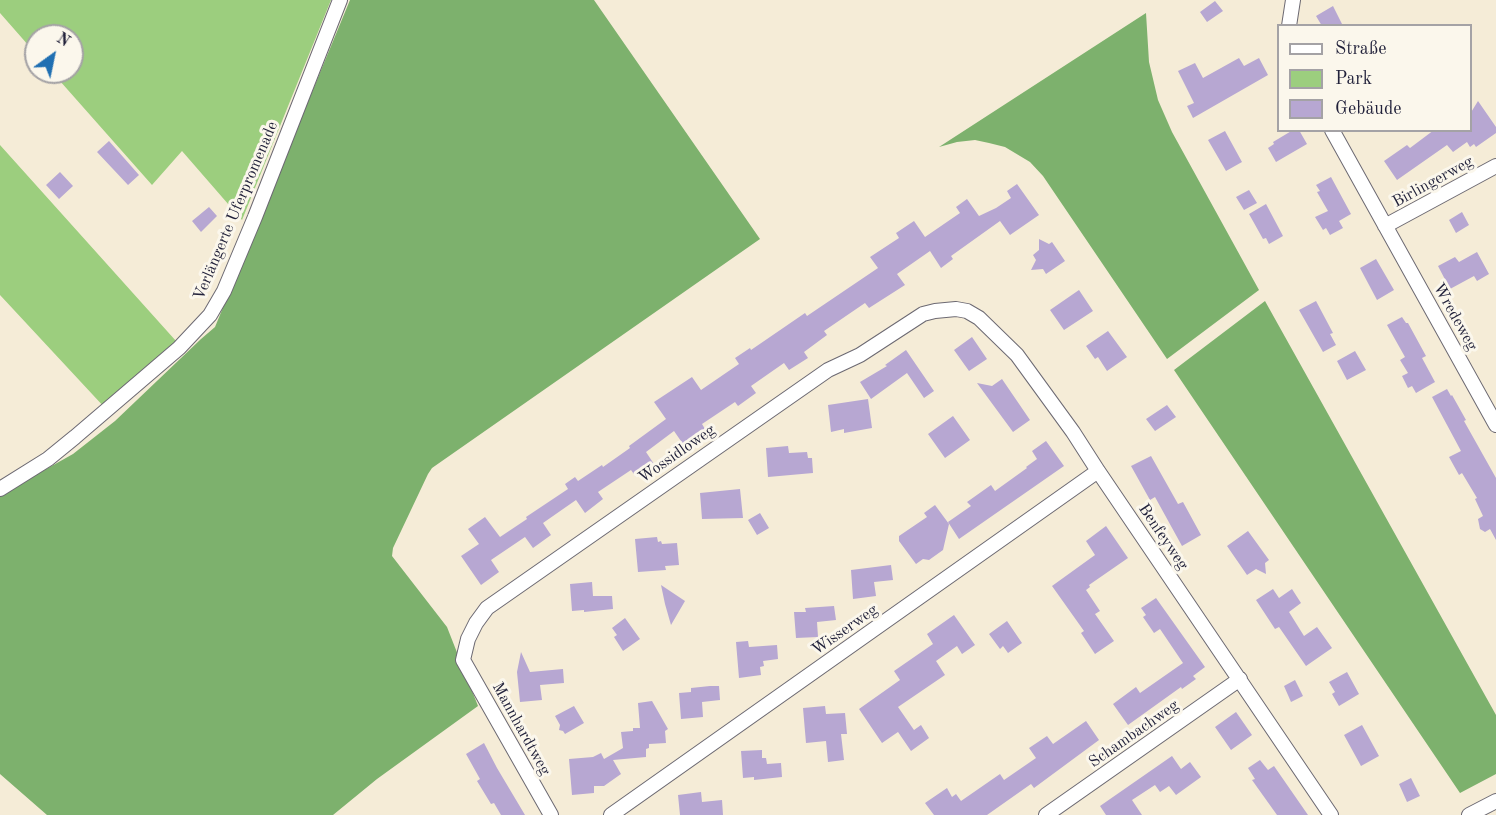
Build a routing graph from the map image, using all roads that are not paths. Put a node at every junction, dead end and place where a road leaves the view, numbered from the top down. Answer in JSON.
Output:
{"nodes":[{"id":1,"x":340,"y":0,"type":"edge"},
{"id":2,"x":1293,"y":0,"type":"edge"},
{"id":3,"x":1289,"y":24,"type":"edge"},
{"id":4,"x":1333,"y":132,"type":"edge"},
{"id":5,"x":1496,"y":166,"type":"edge"},
{"id":6,"x":1385,"y":226,"type":"junction"},
{"id":7,"x":942,"y":310,"type":"joint"},
{"id":8,"x":1496,"y":425,"type":"edge"},
{"id":9,"x":1098,"y":471,"type":"junction"},
{"id":10,"x":0,"y":489,"type":"edge"},
{"id":11,"x":463,"y":660,"type":"joint"},
{"id":12,"x":1240,"y":679,"type":"junction"},
{"id":13,"x":1496,"y":801,"type":"edge"},
{"id":14,"x":551,"y":815,"type":"edge"},
{"id":15,"x":611,"y":815,"type":"edge"},
{"id":16,"x":1046,"y":815,"type":"edge"},
{"id":17,"x":1331,"y":815,"type":"edge"},
{"id":18,"x":1469,"y":815,"type":"edge"}],
"edges":[{"from":1,"to":10,"type":"street","name":"Verlängerte Uferpromenade"},
{"from":2,"to":3,"type":"street"},
{"from":4,"to":6,"type":"street","name":"Wredeweg"},
{"from":5,"to":6,"type":"street","name":"Birlingerweg"},
{"from":6,"to":8,"type":"street","name":"Wredeweg"},
{"from":7,"to":9,"type":"street","name":"Benfeyweg"},
{"from":7,"to":11,"type":"street","name":"Wossidloweg"},
{"from":9,"to":12,"type":"street","name":"Benfeyweg"},
{"from":9,"to":15,"type":"street","name":"Wisserweg"},
{"from":11,"to":14,"type":"street","name":"Mannhardtweg"},
{"from":12,"to":16,"type":"street","name":"Schambachweg"},
{"from":12,"to":17,"type":"street","name":"Benfeyweg"},
{"from":13,"to":18,"type":"street"}]}
